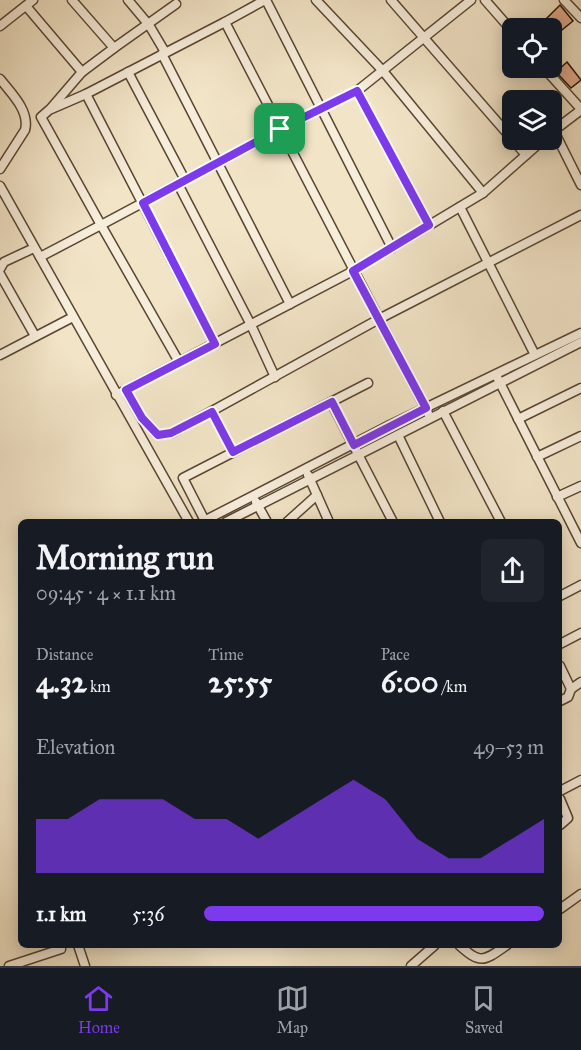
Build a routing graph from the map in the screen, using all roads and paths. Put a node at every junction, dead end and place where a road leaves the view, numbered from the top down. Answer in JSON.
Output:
{"nodes":[{"id":1,"x":72,"y":0,"type":"edge"},
{"id":2,"x":128,"y":0,"type":"edge"},
{"id":3,"x":266,"y":0,"type":"edge"},
{"id":4,"x":316,"y":0,"type":"edge"},
{"id":5,"x":391,"y":0,"type":"edge"},
{"id":6,"x":471,"y":0,"type":"edge"},
{"id":7,"x":485,"y":0,"type":"edge"},
{"id":8,"x":564,"y":0,"type":"edge"},
{"id":9,"x":30,"y":3,"type":"edge"},
{"id":10,"x":176,"y":4,"type":"dead end"},
{"id":11,"x":581,"y":18,"type":"edge"},
{"id":12,"x":502,"y":19,"type":"edge"},
{"id":13,"x":225,"y":22,"type":"junction"},
{"id":14,"x":149,"y":25,"type":"junction"},
{"id":15,"x":0,"y":26,"type":"edge"},
{"id":16,"x":424,"y":39,"type":"junction"},
{"id":17,"x":114,"y":48,"type":"junction"},
{"id":18,"x":164,"y":53,"type":"junction"},
{"id":19,"x":382,"y":71,"type":"junction"},
{"id":20,"x":82,"y":72,"type":"junction"},
{"id":21,"x":128,"y":72,"type":"junction"},
{"id":22,"x":553,"y":78,"type":"edge"},
{"id":23,"x":0,"y":79,"type":"edge"},
{"id":24,"x":357,"y":91,"type":"junction"},
{"id":25,"x":86,"y":94,"type":"junction"},
{"id":26,"x":321,"y":109,"type":"junction"},
{"id":27,"x":49,"y":110,"type":"junction"},
{"id":28,"x":581,"y":110,"type":"edge"},
{"id":29,"x":562,"y":124,"type":"edge"},
{"id":30,"x":280,"y":129,"type":"junction"},
{"id":31,"x":562,"y":148,"type":"edge"},
{"id":32,"x":532,"y":150,"type":"edge"},
{"id":33,"x":526,"y":155,"type":"junction"},
{"id":34,"x":218,"y":163,"type":"junction"},
{"id":35,"x":0,"y":169,"type":"edge"},
{"id":36,"x":182,"y":182,"type":"junction"},
{"id":37,"x":581,"y":185,"type":"edge"},
{"id":38,"x":0,"y":186,"type":"edge"},
{"id":39,"x":483,"y":193,"type":"junction"},
{"id":40,"x":143,"y":203,"type":"junction"},
{"id":41,"x":460,"y":207,"type":"junction"},
{"id":42,"x":581,"y":215,"type":"edge"},
{"id":43,"x":101,"y":225,"type":"junction"},
{"id":44,"x":429,"y":225,"type":"junction"},
{"id":45,"x":34,"y":248,"type":"junction"},
{"id":46,"x":392,"y":248,"type":"junction"},
{"id":47,"x":40,"y":257,"type":"junction"},
{"id":48,"x":488,"y":263,"type":"junction"},
{"id":49,"x":0,"y":269,"type":"edge"},
{"id":50,"x":353,"y":271,"type":"junction"},
{"id":51,"x":0,"y":274,"type":"edge"},
{"id":52,"x":290,"y":304,"type":"junction"},
{"id":53,"x":73,"y":317,"type":"junction"},
{"id":54,"x":379,"y":319,"type":"junction"},
{"id":55,"x":252,"y":325,"type":"junction"},
{"id":56,"x":581,"y":333,"type":"edge"},
{"id":57,"x":35,"y":336,"type":"junction"},
{"id":58,"x":581,"y":342,"type":"edge"},
{"id":59,"x":215,"y":344,"type":"junction"},
{"id":60,"x":0,"y":355,"type":"edge"},
{"id":61,"x":535,"y":356,"type":"junction"},
{"id":62,"x":179,"y":362,"type":"junction"},
{"id":63,"x":275,"y":377,"type":"junction"},
{"id":64,"x":498,"y":378,"type":"junction"},
{"id":65,"x":368,"y":384,"type":"dead end"},
{"id":66,"x":581,"y":388,"type":"edge"},
{"id":67,"x":126,"y":390,"type":"junction"},
{"id":68,"x":117,"y":394,"type":"junction"},
{"id":69,"x":332,"y":402,"type":"junction"},
{"id":70,"x":426,"y":408,"type":"junction"},
{"id":71,"x":443,"y":411,"type":"junction"},
{"id":72,"x":212,"y":412,"type":"junction"},
{"id":73,"x":430,"y":417,"type":"junction"},
{"id":74,"x":518,"y":419,"type":"junction"},
{"id":75,"x":398,"y":435,"type":"junction"},
{"id":76,"x":581,"y":436,"type":"edge"},
{"id":77,"x":354,"y":445,"type":"junction"},
{"id":78,"x":233,"y":452,"type":"junction"},
{"id":79,"x":359,"y":455,"type":"junction"},
{"id":80,"x":537,"y":457,"type":"junction"},
{"id":81,"x":305,"y":469,"type":"junction"},
{"id":82,"x":309,"y":480,"type":"junction"},
{"id":83,"x":581,"y":486,"type":"edge"},
{"id":84,"x":317,"y":495,"type":"junction"},
{"id":85,"x":253,"y":496,"type":"junction"},
{"id":86,"x":558,"y":497,"type":"junction"},
{"id":87,"x":259,"y":505,"type":"junction"},
{"id":88,"x":187,"y":519,"type":"edge"},
{"id":89,"x":202,"y":519,"type":"edge"},
{"id":90,"x":207,"y":519,"type":"edge"},
{"id":91,"x":232,"y":519,"type":"edge"},
{"id":92,"x":266,"y":519,"type":"edge"},
{"id":93,"x":290,"y":519,"type":"edge"},
{"id":94,"x":328,"y":519,"type":"edge"},
{"id":95,"x":391,"y":519,"type":"edge"},
{"id":96,"x":439,"y":519,"type":"edge"},
{"id":97,"x":499,"y":519,"type":"edge"},
{"id":98,"x":578,"y":531,"type":"edge"},
{"id":99,"x":581,"y":543,"type":"edge"},
{"id":100,"x":581,"y":585,"type":"edge"},
{"id":101,"x":562,"y":595,"type":"edge"},
{"id":102,"x":581,"y":633,"type":"edge"},
{"id":103,"x":562,"y":643,"type":"edge"},
{"id":104,"x":562,"y":670,"type":"edge"},
{"id":105,"x":581,"y":682,"type":"edge"},
{"id":106,"x":571,"y":689,"type":"junction"},
{"id":107,"x":562,"y":700,"type":"edge"},
{"id":108,"x":581,"y":780,"type":"edge"},
{"id":109,"x":562,"y":790,"type":"edge"},
{"id":110,"x":562,"y":804,"type":"edge"},
{"id":111,"x":562,"y":823,"type":"edge"},
{"id":112,"x":581,"y":894,"type":"edge"},
{"id":113,"x":562,"y":908,"type":"edge"},
{"id":114,"x":79,"y":948,"type":"edge"},
{"id":115,"x":432,"y":948,"type":"edge"},
{"id":116,"x":462,"y":948,"type":"edge"},
{"id":117,"x":503,"y":948,"type":"edge"},
{"id":118,"x":61,"y":950,"type":"dead end"},
{"id":119,"x":9,"y":966,"type":"edge"},
{"id":120,"x":85,"y":966,"type":"edge"},
{"id":121,"x":411,"y":966,"type":"edge"}],
"edges":[{"from":1,"to":17,"type":"street"},
{"from":2,"to":14,"type":"street"},
{"from":3,"to":13,"type":"street"},
{"from":3,"to":26,"type":"street"},
{"from":4,"to":19,"type":"street"},
{"from":5,"to":16,"type":"street"},
{"from":6,"to":16,"type":"street"},
{"from":7,"to":12,"type":"street"},
{"from":8,"to":11,"type":"street"},
{"from":9,"to":15,"type":"street"},
{"from":9,"to":20,"type":"street"},
{"from":10,"to":14,"type":"street"},
{"from":13,"to":18,"type":"street"},
{"from":13,"to":30,"type":"street"},
{"from":14,"to":17,"type":"street"},
{"from":14,"to":18,"type":"street"},
{"from":16,"to":19,"type":"street"},
{"from":16,"to":33,"type":"street"},
{"from":17,"to":20,"type":"street"},
{"from":18,"to":21,"type":"street"},
{"from":18,"to":34,"type":"street"},
{"from":19,"to":24,"type":"street"},
{"from":19,"to":39,"type":"street"},
{"from":20,"to":27,"type":"street"},
{"from":21,"to":25,"type":"street"},
{"from":21,"to":36,"type":"street"},
{"from":22,"to":28,"type":"street"},
{"from":23,"to":35,"type":"street"},
{"from":24,"to":26,"type":"street"},
{"from":24,"to":44,"type":"street"},
{"from":25,"to":27,"type":"street"},
{"from":25,"to":40,"type":"street"},
{"from":26,"to":30,"type":"street"},
{"from":26,"to":46,"type":"street"},
{"from":27,"to":43,"type":"street"},
{"from":28,"to":29,"type":"street"},
{"from":30,"to":34,"type":"street"},
{"from":30,"to":50,"type":"street"},
{"from":31,"to":37,"type":"street"},
{"from":32,"to":33,"type":"street"},
{"from":33,"to":39,"type":"street"},
{"from":34,"to":36,"type":"street"},
{"from":34,"to":52,"type":"street"},
{"from":36,"to":40,"type":"street"},
{"from":36,"to":55,"type":"street"},
{"from":38,"to":45,"type":"street"},
{"from":39,"to":41,"type":"street"},
{"from":40,"to":43,"type":"street"},
{"from":40,"to":59,"type":"street"},
{"from":41,"to":44,"type":"street"},
{"from":41,"to":48,"type":"street"},
{"from":42,"to":48,"type":"street"},
{"from":43,"to":47,"type":"street"},
{"from":43,"to":62,"type":"street"},
{"from":44,"to":46,"type":"street"},
{"from":45,"to":47,"type":"street"},
{"from":45,"to":49,"type":"street"},
{"from":46,"to":50,"type":"street"},
{"from":47,"to":53,"type":"street"},
{"from":48,"to":54,"type":"street"},
{"from":48,"to":61,"type":"street"},
{"from":50,"to":52,"type":"street"},
{"from":50,"to":54,"type":"street"},
{"from":51,"to":57,"type":"street"},
{"from":52,"to":55,"type":"street"},
{"from":53,"to":57,"type":"street"},
{"from":53,"to":68,"type":"street"},
{"from":54,"to":63,"type":"street"},
{"from":54,"to":70,"type":"street"},
{"from":55,"to":59,"type":"street"},
{"from":55,"to":63,"type":"street"},
{"from":56,"to":61,"type":"street"},
{"from":57,"to":60,"type":"street"},
{"from":58,"to":64,"type":"street"},
{"from":59,"to":62,"type":"street"},
{"from":61,"to":64,"type":"street"},
{"from":62,"to":67,"type":"street"},
{"from":63,"to":72,"type":"street"},
{"from":64,"to":70,"type":"street"},
{"from":64,"to":71,"type":"street"},
{"from":64,"to":74,"type":"street"},
{"from":65,"to":69,"type":"street"},
{"from":66,"to":74,"type":"street"},
{"from":67,"to":68,"type":"street"},
{"from":67,"to":72,"type":"street"},
{"from":68,"to":88,"type":"street"},
{"from":69,"to":77,"type":"street"},
{"from":69,"to":78,"type":"street"},
{"from":70,"to":73,"type":"street"},
{"from":70,"to":77,"type":"street"},
{"from":71,"to":73,"type":"street"},
{"from":71,"to":97,"type":"street"},
{"from":72,"to":78,"type":"street"},
{"from":73,"to":75,"type":"street"},
{"from":74,"to":80,"type":"street"},
{"from":75,"to":79,"type":"street"},
{"from":75,"to":96,"type":"street"},
{"from":76,"to":80,"type":"street"},
{"from":77,"to":79,"type":"street"},
{"from":77,"to":81,"type":"street"},
{"from":78,"to":89,"type":"street"},
{"from":79,"to":82,"type":"street"},
{"from":79,"to":95,"type":"street"},
{"from":80,"to":86,"type":"street"},
{"from":81,"to":82,"type":"street"},
{"from":81,"to":85,"type":"street"},
{"from":82,"to":84,"type":"street"},
{"from":82,"to":87,"type":"street"},
{"from":83,"to":86,"type":"street"},
{"from":84,"to":93,"type":"street"},
{"from":84,"to":94,"type":"street"},
{"from":85,"to":87,"type":"street"},
{"from":85,"to":90,"type":"street"},
{"from":86,"to":98,"type":"street"},
{"from":87,"to":91,"type":"street"},
{"from":87,"to":92,"type":"street"},
{"from":98,"to":99,"type":"street"},
{"from":100,"to":101,"type":"street"},
{"from":102,"to":103,"type":"street"},
{"from":104,"to":106,"type":"street"},
{"from":105,"to":106,"type":"street"},
{"from":106,"to":107,"type":"street"},
{"from":108,"to":109,"type":"street"},
{"from":110,"to":111,"type":"street"},
{"from":112,"to":113,"type":"street"},
{"from":114,"to":120,"type":"street"},
{"from":115,"to":121,"type":"street"},
{"from":116,"to":117,"type":"street"},
{"from":118,"to":119,"type":"street"}]}
